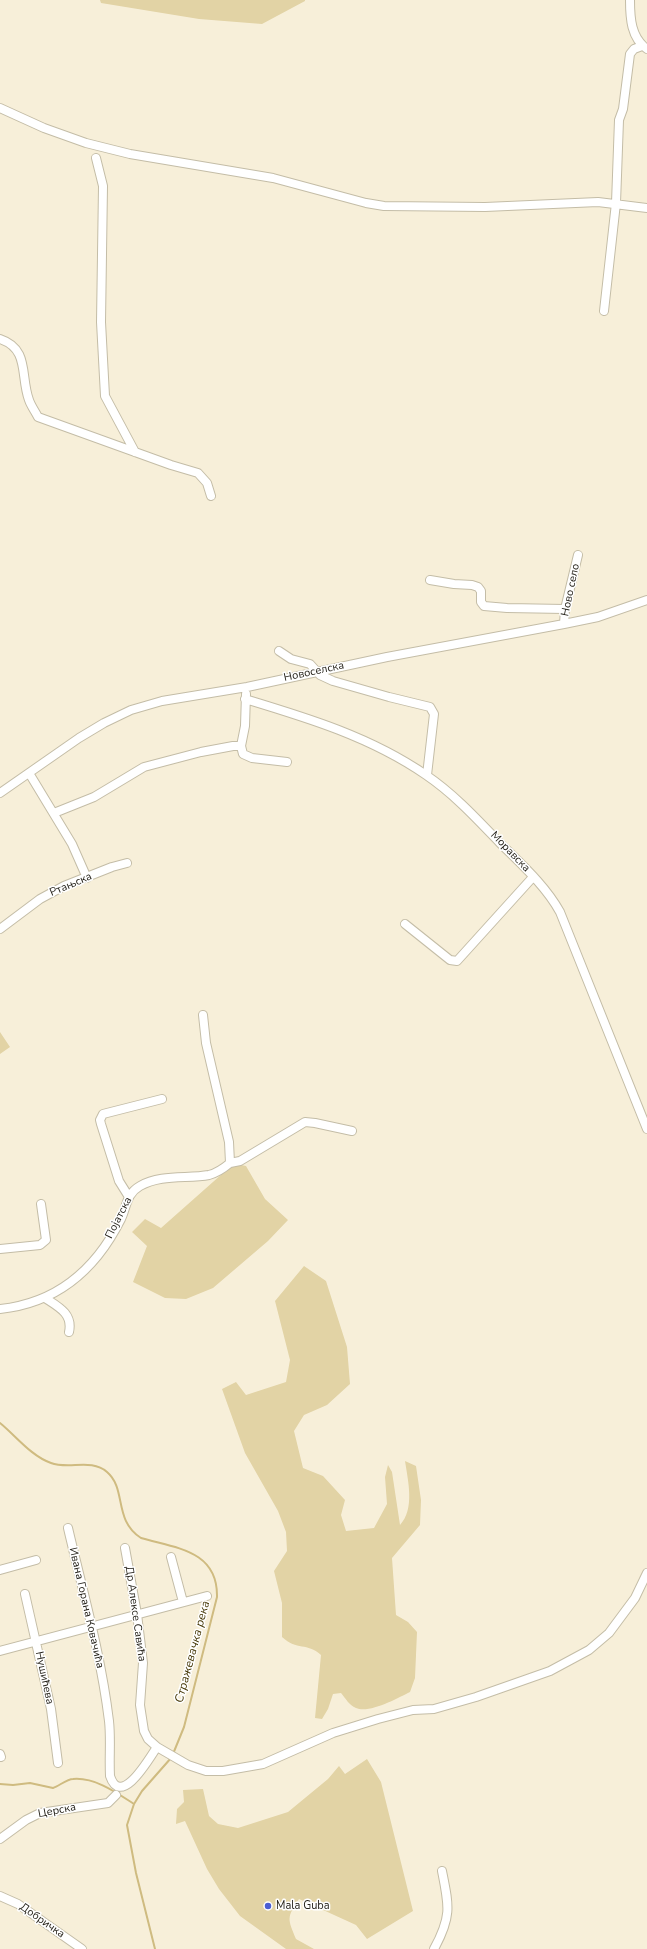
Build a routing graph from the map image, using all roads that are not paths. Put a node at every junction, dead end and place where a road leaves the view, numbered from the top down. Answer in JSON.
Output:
{"nodes":[{"id":1,"x":630,"y":0,"type":"edge"},
{"id":2,"x":644,"y":47,"type":"edge"},
{"id":3,"x":0,"y":108,"type":"edge"},
{"id":4,"x":96,"y":158,"type":"dead end"},
{"id":5,"x":616,"y":203,"type":"junction"},
{"id":6,"x":647,"y":208,"type":"edge"},
{"id":7,"x":604,"y":311,"type":"dead end"},
{"id":8,"x":0,"y":339,"type":"edge"},
{"id":9,"x":135,"y":452,"type":"junction"},
{"id":10,"x":211,"y":496,"type":"dead end"},
{"id":11,"x":578,"y":555,"type":"dead end"},
{"id":12,"x":430,"y":580,"type":"dead end"},
{"id":13,"x":647,"y":600,"type":"edge"},
{"id":14,"x":565,"y":609,"type":"junction"},
{"id":15,"x":564,"y":624,"type":"junction"},
{"id":16,"x":279,"y":651,"type":"dead end"},
{"id":17,"x":316,"y":672,"type":"junction"},
{"id":18,"x":246,"y":687,"type":"junction"},
{"id":19,"x":245,"y":698,"type":"junction"},
{"id":20,"x":241,"y":746,"type":"junction"},
{"id":21,"x":287,"y":762,"type":"dead end"},
{"id":22,"x":29,"y":773,"type":"junction"},
{"id":23,"x":427,"y":775,"type":"junction"},
{"id":24,"x":0,"y":793,"type":"edge"},
{"id":25,"x":54,"y":813,"type":"junction"},
{"id":26,"x":128,"y":863,"type":"dead end"},
{"id":27,"x":533,"y":877,"type":"junction"},
{"id":28,"x":87,"y":878,"type":"junction"},
{"id":29,"x":405,"y":924,"type":"dead end"},
{"id":30,"x":0,"y":929,"type":"edge"},
{"id":31,"x":203,"y":1015,"type":"dead end"},
{"id":32,"x":162,"y":1100,"type":"dead end"},
{"id":33,"x":647,"y":1129,"type":"edge"},
{"id":34,"x":352,"y":1131,"type":"dead end"},
{"id":35,"x":230,"y":1163,"type":"junction"},
{"id":36,"x":129,"y":1197,"type":"junction"},
{"id":37,"x":41,"y":1204,"type":"dead end"},
{"id":38,"x":0,"y":1249,"type":"edge"},
{"id":39,"x":45,"y":1298,"type":"junction"},
{"id":40,"x":0,"y":1309,"type":"edge"},
{"id":41,"x":70,"y":1332,"type":"dead end"},
{"id":42,"x":68,"y":1528,"type":"dead end"},
{"id":43,"x":125,"y":1548,"type":"dead end"},
{"id":44,"x":171,"y":1557,"type":"dead end"},
{"id":45,"x":36,"y":1560,"type":"dead end"},
{"id":46,"x":0,"y":1570,"type":"edge"},
{"id":47,"x":647,"y":1573,"type":"edge"},
{"id":48,"x":25,"y":1594,"type":"dead end"},
{"id":49,"x":207,"y":1596,"type":"dead end"},
{"id":50,"x":183,"y":1602,"type":"junction"},
{"id":51,"x":137,"y":1614,"type":"junction"},
{"id":52,"x":93,"y":1625,"type":"junction"},
{"id":53,"x":37,"y":1640,"type":"junction"},
{"id":54,"x":0,"y":1650,"type":"edge"},
{"id":55,"x":156,"y":1747,"type":"junction"},
{"id":56,"x":58,"y":1763,"type":"dead end"},
{"id":57,"x":117,"y":1788,"type":"junction"},
{"id":58,"x":0,"y":1839,"type":"edge"},
{"id":59,"x":442,"y":1871,"type":"dead end"},
{"id":60,"x":0,"y":1896,"type":"edge"},
{"id":61,"x":82,"y":1949,"type":"edge"},
{"id":62,"x":434,"y":1949,"type":"edge"}],
"edges":[{"from":1,"to":2,"type":"street"},
{"from":2,"to":5,"type":"street"},
{"from":3,"to":5,"type":"street"},
{"from":4,"to":9,"type":"street"},
{"from":5,"to":6,"type":"street"},
{"from":5,"to":7,"type":"street"},
{"from":8,"to":9,"type":"street"},
{"from":9,"to":10,"type":"street"},
{"from":11,"to":14,"type":"street","name":"Ново село"},
{"from":12,"to":14,"type":"street"},
{"from":13,"to":15,"type":"street","name":"Новоселска"},
{"from":14,"to":15,"type":"street","name":"Ново село"},
{"from":15,"to":17,"type":"street","name":"Новоселска"},
{"from":16,"to":17,"type":"street"},
{"from":17,"to":18,"type":"street","name":"Новоселска"},
{"from":17,"to":23,"type":"street"},
{"from":18,"to":19,"type":"street"},
{"from":18,"to":22,"type":"street","name":"Новоселска"},
{"from":19,"to":20,"type":"street"},
{"from":19,"to":23,"type":"street","name":"Моравска"},
{"from":20,"to":21,"type":"street"},
{"from":20,"to":25,"type":"street"},
{"from":22,"to":24,"type":"street","name":"Новоселска"},
{"from":22,"to":25,"type":"street"},
{"from":23,"to":27,"type":"street","name":"Моравска"},
{"from":25,"to":28,"type":"street"},
{"from":26,"to":28,"type":"street","name":"Ртањска"},
{"from":27,"to":29,"type":"street"},
{"from":27,"to":33,"type":"street","name":"Моравска"},
{"from":28,"to":30,"type":"street","name":"Ртањска"},
{"from":31,"to":35,"type":"street"},
{"from":32,"to":36,"type":"street"},
{"from":34,"to":35,"type":"street","name":"Појатска"},
{"from":35,"to":36,"type":"street","name":"Појатска"},
{"from":36,"to":39,"type":"street","name":"Појатска"},
{"from":37,"to":38,"type":"street"},
{"from":39,"to":40,"type":"street","name":"Појатска"},
{"from":39,"to":41,"type":"street"},
{"from":42,"to":52,"type":"street","name":"Ивана Горана Ковачића"},
{"from":43,"to":51,"type":"street","name":"Др Алексе Савића"},
{"from":44,"to":50,"type":"street"},
{"from":45,"to":46,"type":"street"},
{"from":47,"to":55,"type":"street"},
{"from":48,"to":53,"type":"street","name":"Нушићева"},
{"from":49,"to":50,"type":"street"},
{"from":50,"to":51,"type":"street"},
{"from":51,"to":52,"type":"street"},
{"from":51,"to":55,"type":"street","name":"Др Алексе Савића"},
{"from":52,"to":53,"type":"street"},
{"from":52,"to":57,"type":"street","name":"Ивана Горана Ковачића"},
{"from":53,"to":54,"type":"street"},
{"from":53,"to":56,"type":"street","name":"Нушићева"},
{"from":55,"to":57,"type":"street","name":"Церска"},
{"from":57,"to":58,"type":"street","name":"Церска"},
{"from":59,"to":62,"type":"street"},
{"from":60,"to":61,"type":"street","name":"Добричка"}]}
